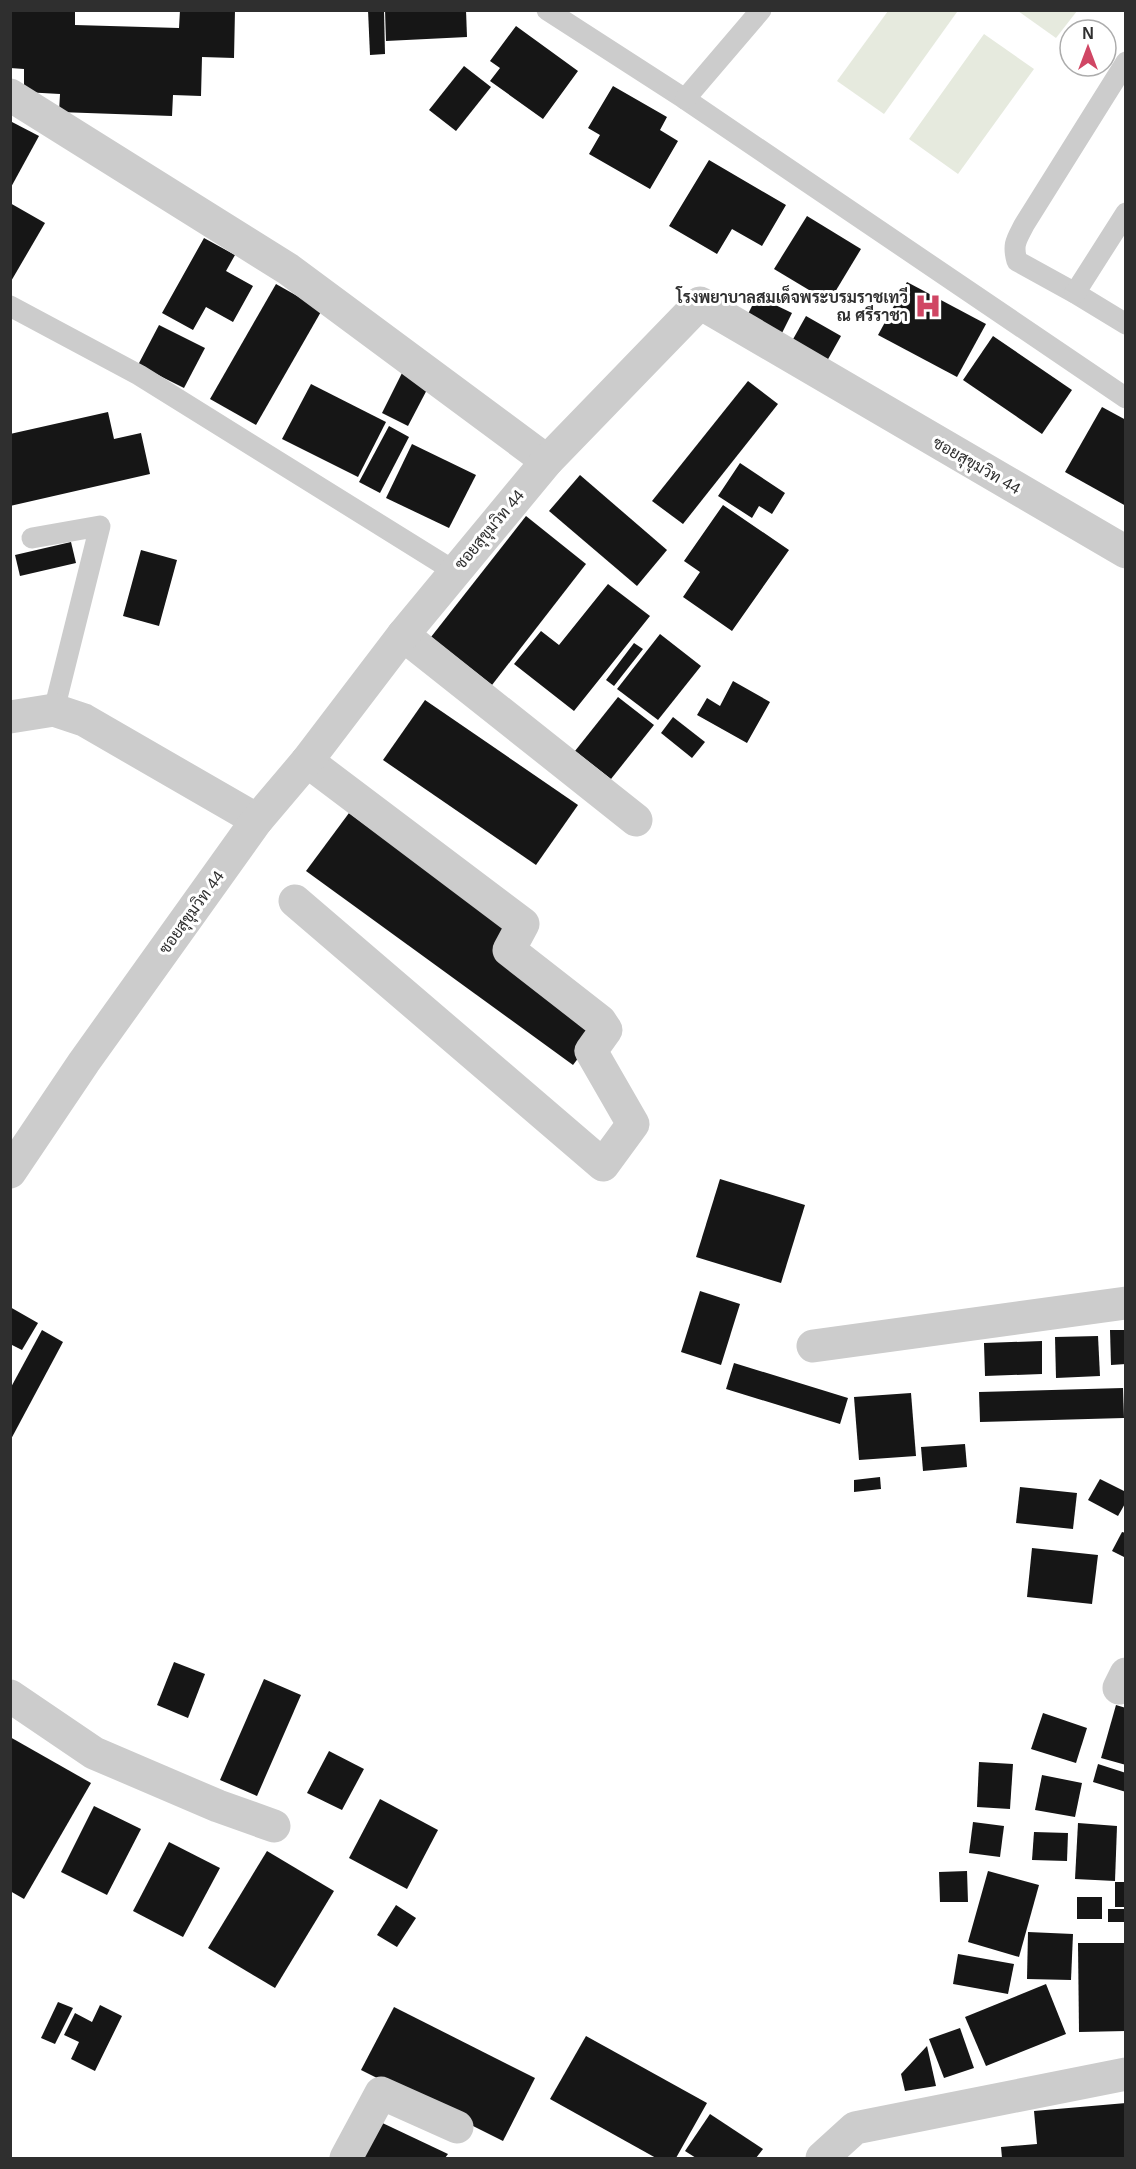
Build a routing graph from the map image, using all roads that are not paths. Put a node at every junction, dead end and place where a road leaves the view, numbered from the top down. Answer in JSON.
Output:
{"nodes":[{"id":1,"x":547,"y":10,"type":"edge"},
{"id":2,"x":761,"y":10,"type":"edge"},
{"id":3,"x":1125,"y":62,"type":"edge"},
{"id":4,"x":10,"y":95,"type":"edge"},
{"id":5,"x":685,"y":99,"type":"junction"},
{"id":6,"x":1125,"y":213,"type":"edge"},
{"id":7,"x":1075,"y":293,"type":"junction"},
{"id":8,"x":10,"y":306,"type":"edge"},
{"id":9,"x":1125,"y":324,"type":"edge"},
{"id":10,"x":1125,"y":398,"type":"edge"},
{"id":11,"x":547,"y":461,"type":"junction"},
{"id":12,"x":32,"y":538,"type":"dead end"},
{"id":13,"x":1125,"y":552,"type":"edge"},
{"id":14,"x":454,"y":571,"type":"junction"},
{"id":15,"x":403,"y":635,"type":"junction"},
{"id":16,"x":54,"y":710,"type":"junction"},
{"id":17,"x":10,"y":717,"type":"edge"},
{"id":18,"x":306,"y":761,"type":"junction"},
{"id":19,"x":257,"y":820,"type":"junction"},
{"id":20,"x":636,"y":820,"type":"dead end"},
{"id":21,"x":295,"y":901,"type":"dead end"},
{"id":22,"x":10,"y":1172,"type":"edge"},
{"id":23,"x":1125,"y":1303,"type":"edge"},
{"id":24,"x":813,"y":1346,"type":"dead end"},
{"id":25,"x":10,"y":1696,"type":"edge"},
{"id":26,"x":274,"y":1826,"type":"dead end"},
{"id":27,"x":1125,"y":2074,"type":"edge"},
{"id":28,"x":458,"y":2127,"type":"dead end"},
{"id":29,"x":346,"y":2158,"type":"edge"},
{"id":30,"x":822,"y":2158,"type":"edge"}],
"edges":[{"from":1,"to":5,"type":"lane"},
{"from":2,"to":5,"type":"lane"},
{"from":3,"to":7,"type":"lane"},
{"from":4,"to":11,"type":"street"},
{"from":5,"to":10,"type":"lane"},
{"from":6,"to":7,"type":"lane"},
{"from":7,"to":9,"type":"lane"},
{"from":8,"to":14,"type":"lane"},
{"from":11,"to":13,"type":"street","name":"ซอยสุขุมวิท 44"},
{"from":11,"to":14,"type":"street","name":"ซอยสุขุมวิท 44"},
{"from":12,"to":16,"type":"lane"},
{"from":14,"to":15,"type":"street","name":"ซอยสุขุมวิท 44"},
{"from":15,"to":18,"type":"street","name":"ซอยสุขุมวิท 44"},
{"from":15,"to":20,"type":"street"},
{"from":16,"to":17,"type":"street"},
{"from":16,"to":19,"type":"street"},
{"from":18,"to":19,"type":"street","name":"ซอยสุขุมวิท 44"},
{"from":18,"to":21,"type":"street"},
{"from":19,"to":22,"type":"street","name":"ซอยสุขุมวิท 44"},
{"from":23,"to":24,"type":"street"},
{"from":25,"to":26,"type":"street"},
{"from":27,"to":30,"type":"street"},
{"from":28,"to":29,"type":"street"}]}
